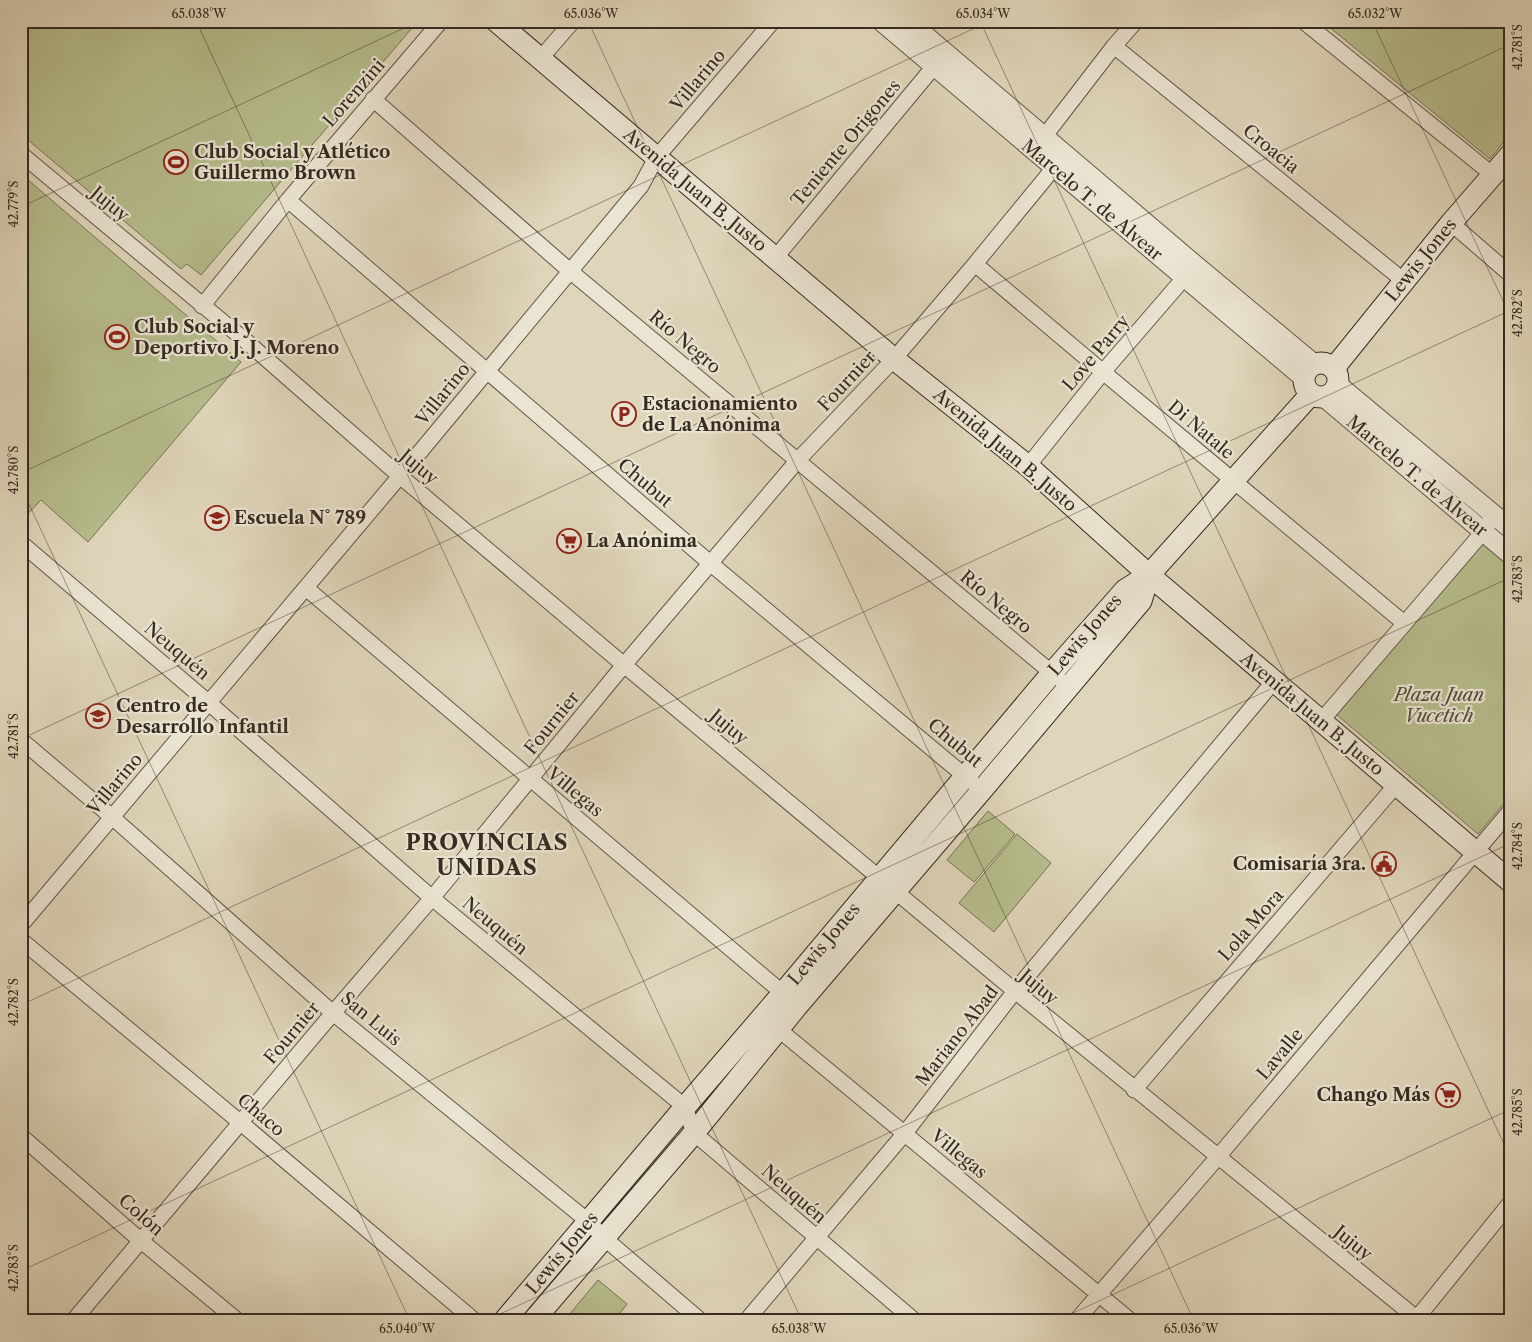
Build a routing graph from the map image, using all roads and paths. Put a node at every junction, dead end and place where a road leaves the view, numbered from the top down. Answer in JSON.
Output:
{"nodes":[{"id":1,"x":441,"y":21,"type":"edge"},
{"id":2,"x":496,"y":21,"type":"edge"},
{"id":3,"x":572,"y":21,"type":"edge"},
{"id":4,"x":773,"y":21,"type":"edge"},
{"id":5,"x":881,"y":21,"type":"edge"},
{"id":6,"x":908,"y":21,"type":"edge"},
{"id":7,"x":1136,"y":21,"type":"edge"},
{"id":8,"x":1303,"y":21,"type":"edge"},
{"id":9,"x":1114,"y":46,"type":"junction"},
{"id":10,"x":540,"y":59,"type":"junction"},
{"id":11,"x":940,"y":60,"type":"junction"},
{"id":12,"x":373,"y":100,"type":"junction"},
{"id":13,"x":1039,"y":144,"type":"junction"},
{"id":14,"x":21,"y":154,"type":"edge"},
{"id":15,"x":1511,"y":154,"type":"edge"},
{"id":16,"x":656,"y":158,"type":"junction"},
{"id":17,"x":1059,"y":161,"type":"junction"},
{"id":18,"x":1493,"y":175,"type":"junction"},
{"id":19,"x":288,"y":200,"type":"junction"},
{"id":20,"x":1451,"y":223,"type":"junction"},
{"id":21,"x":776,"y":257,"type":"junction"},
{"id":22,"x":975,"y":264,"type":"junction"},
{"id":23,"x":570,"y":271,"type":"junction"},
{"id":24,"x":1190,"y":272,"type":"junction"},
{"id":25,"x":1511,"y":275,"type":"edge"},
{"id":26,"x":1404,"y":281,"type":"junction"},
{"id":27,"x":202,"y":306,"type":"junction"},
{"id":28,"x":894,"y":358,"type":"junction"},
{"id":29,"x":486,"y":372,"type":"junction"},
{"id":30,"x":1102,"y":372,"type":"junction"},
{"id":31,"x":1321,"y":381,"type":"junction"},
{"id":32,"x":798,"y":460,"type":"junction"},
{"id":33,"x":1028,"y":466,"type":"junction"},
{"id":34,"x":400,"y":476,"type":"junction"},
{"id":35,"x":1233,"y":481,"type":"junction"},
{"id":36,"x":1494,"y":515,"type":"junction"},
{"id":37,"x":1511,"y":529,"type":"edge"},
{"id":38,"x":1483,"y":532,"type":"junction"},
{"id":39,"x":21,"y":543,"type":"edge"},
{"id":40,"x":1511,"y":555,"type":"edge"},
{"id":41,"x":710,"y":563,"type":"junction"},
{"id":42,"x":1149,"y":575,"type":"junction"},
{"id":43,"x":306,"y":588,"type":"junction"},
{"id":44,"x":1404,"y":623,"type":"junction"},
{"id":45,"x":624,"y":665,"type":"junction"},
{"id":46,"x":1052,"y":673,"type":"junction"},
{"id":47,"x":1274,"y":681,"type":"junction"},
{"id":48,"x":1069,"y":687,"type":"junction"},
{"id":49,"x":209,"y":703,"type":"junction"},
{"id":50,"x":1321,"y":721,"type":"junction"},
{"id":51,"x":21,"y":740,"type":"edge"},
{"id":52,"x":966,"y":776,"type":"junction"},
{"id":53,"x":530,"y":778,"type":"junction"},
{"id":54,"x":1396,"y":785,"type":"junction"},
{"id":55,"x":982,"y":790,"type":"junction"},
{"id":56,"x":1511,"y":810,"type":"edge"},
{"id":57,"x":112,"y":817,"type":"junction"},
{"id":58,"x":1475,"y":852,"type":"junction"},
{"id":59,"x":879,"y":877,"type":"junction"},
{"id":60,"x":1511,"y":882,"type":"edge"},
{"id":61,"x":896,"y":890,"type":"junction"},
{"id":62,"x":432,"y":898,"type":"junction"},
{"id":63,"x":21,"y":925,"type":"edge"},
{"id":64,"x":21,"y":940,"type":"edge"},
{"id":65,"x":1015,"y":991,"type":"junction"},
{"id":66,"x":790,"y":999,"type":"junction"},
{"id":67,"x":333,"y":1013,"type":"junction"},
{"id":68,"x":771,"y":1023,"type":"junction"},
{"id":69,"x":1134,"y":1090,"type":"junction"},
{"id":70,"x":685,"y":1107,"type":"junction"},
{"id":71,"x":241,"y":1123,"type":"junction"},
{"id":72,"x":694,"y":1133,"type":"junction"},
{"id":73,"x":905,"y":1133,"type":"junction"},
{"id":74,"x":21,"y":1136,"type":"edge"},
{"id":75,"x":1217,"y":1158,"type":"junction"},
{"id":76,"x":1511,"y":1202,"type":"edge"},
{"id":77,"x":596,"y":1230,"type":"junction"},
{"id":78,"x":816,"y":1238,"type":"junction"},
{"id":79,"x":140,"y":1240,"type":"junction"},
{"id":80,"x":1100,"y":1294,"type":"junction"},
{"id":81,"x":1418,"y":1320,"type":"edge"},
{"id":82,"x":73,"y":1321,"type":"edge"},
{"id":83,"x":238,"y":1321,"type":"edge"},
{"id":84,"x":475,"y":1321,"type":"edge"},
{"id":85,"x":504,"y":1321,"type":"edge"},
{"id":86,"x":533,"y":1321,"type":"edge"},
{"id":87,"x":701,"y":1321,"type":"edge"},
{"id":88,"x":746,"y":1321,"type":"edge"},
{"id":89,"x":915,"y":1321,"type":"edge"},
{"id":90,"x":1076,"y":1321,"type":"edge"},
{"id":91,"x":1131,"y":1321,"type":"edge"}],
"edges":[{"from":1,"to":12,"type":"street","name":"Lorenzini"},
{"from":2,"to":10,"type":"main road","name":"Avenida Juan B. Justo"},
{"from":3,"to":10,"type":"street"},
{"from":4,"to":16,"type":"street","name":"Villarino"},
{"from":5,"to":11,"type":"street","name":"Marcelo T. de Alvear"},
{"from":6,"to":11,"type":"street","name":"Marcelo T. de Alvear"},
{"from":7,"to":9,"type":"street"},
{"from":8,"to":18,"type":"street"},
{"from":9,"to":13,"type":"street"},
{"from":9,"to":26,"type":"street","name":"Croacia"},
{"from":10,"to":16,"type":"main road","name":"Avenida Juan B. Justo"},
{"from":11,"to":13,"type":"street","name":"Marcelo T. de Alvear"},
{"from":11,"to":21,"type":"street","name":"Teniente Origones"},
{"from":12,"to":19,"type":"street","name":"Lorenzini"},
{"from":12,"to":23,"type":"street","name":"Río Negro"},
{"from":13,"to":17,"type":"street","name":"Marcelo T. de Alvear"},
{"from":14,"to":27,"type":"street","name":"Jujuy"},
{"from":15,"to":18,"type":"main road","name":"Lewis Jones"},
{"from":16,"to":21,"type":"main road","name":"Avenida Juan B. Justo"},
{"from":16,"to":23,"type":"street","name":"Villarino"},
{"from":17,"to":22,"type":"street","name":"Fournier"},
{"from":17,"to":24,"type":"street","name":"Marcelo T. de Alvear"},
{"from":18,"to":20,"type":"main road","name":"Lewis Jones"},
{"from":19,"to":27,"type":"street","name":"Lorenzini"},
{"from":19,"to":29,"type":"street","name":"Chubut"},
{"from":20,"to":25,"type":"street"},
{"from":20,"to":26,"type":"main road","name":"Lewis Jones"},
{"from":21,"to":28,"type":"main road","name":"Avenida Juan B. Justo"},
{"from":22,"to":28,"type":"street","name":"Fournier"},
{"from":22,"to":30,"type":"street","name":"Di Natale"},
{"from":23,"to":29,"type":"street","name":"Villarino"},
{"from":23,"to":32,"type":"street","name":"Río Negro"},
{"from":24,"to":30,"type":"street","name":"Love Parry"},
{"from":24,"to":31,"type":"street","name":"Marcelo T. de Alvear"},
{"from":26,"to":31,"type":"main road","name":"Lewis Jones"},
{"from":27,"to":34,"type":"street","name":"Jujuy"},
{"from":28,"to":32,"type":"street","name":"Fournier"},
{"from":28,"to":33,"type":"main road","name":"Avenida Juan B. Justo"},
{"from":29,"to":34,"type":"street","name":"Villarino"},
{"from":29,"to":41,"type":"street","name":"Chubut"},
{"from":30,"to":33,"type":"street","name":"Love Parry"},
{"from":30,"to":35,"type":"street","name":"Di Natale"},
{"from":31,"to":35,"type":"main road","name":"Lewis Jones"},
{"from":31,"to":36,"type":"street","name":"Marcelo T. de Alvear"},
{"from":31,"to":38,"type":"street","name":"Marcelo T. de Alvear"},
{"from":32,"to":41,"type":"street","name":"Fournier"},
{"from":32,"to":46,"type":"street","name":"Río Negro"},
{"from":33,"to":42,"type":"main road","name":"Avenida Juan B. Justo"},
{"from":34,"to":43,"type":"street","name":"Villarino"},
{"from":34,"to":45,"type":"street","name":"Jujuy"},
{"from":35,"to":42,"type":"main road","name":"Lewis Jones"},
{"from":35,"to":44,"type":"street","name":"Di Natale"},
{"from":36,"to":37,"type":"street","name":"Marcelo T. de Alvear"},
{"from":36,"to":38,"type":"street"},
{"from":38,"to":40,"type":"street","name":"Marcelo T. de Alvear"},
{"from":38,"to":44,"type":"street"},
{"from":39,"to":49,"type":"street","name":"Neuquén"},
{"from":41,"to":45,"type":"street","name":"Fournier"},
{"from":41,"to":52,"type":"street","name":"Chubut"},
{"from":42,"to":46,"type":"main road","name":"Lewis Jones"},
{"from":42,"to":47,"type":"main road","name":"Avenida Juan B. Justo"},
{"from":42,"to":48,"type":"main road","name":"Lewis Jones"},
{"from":43,"to":49,"type":"street","name":"Villarino"},
{"from":43,"to":53,"type":"street","name":"Villegas"},
{"from":44,"to":50,"type":"street"},
{"from":45,"to":53,"type":"street","name":"Fournier"},
{"from":45,"to":59,"type":"street","name":"Jujuy"},
{"from":46,"to":48,"type":"street","name":"Río Negro"},
{"from":46,"to":52,"type":"main road","name":"Lewis Jones"},
{"from":47,"to":50,"type":"main road","name":"Avenida Juan B. Justo"},
{"from":47,"to":65,"type":"street","name":"Mariano Abad"},
{"from":48,"to":55,"type":"main road","name":"Lewis Jones"},
{"from":49,"to":57,"type":"street","name":"Villarino"},
{"from":49,"to":62,"type":"street","name":"Neuquén"},
{"from":50,"to":54,"type":"main road","name":"Avenida Juan B. Justo"},
{"from":51,"to":57,"type":"street","name":"San Luis"},
{"from":52,"to":55,"type":"street","name":"Chubut"},
{"from":52,"to":59,"type":"main road","name":"Lewis Jones"},
{"from":53,"to":62,"type":"street","name":"Fournier"},
{"from":53,"to":66,"type":"street","name":"Villegas"},
{"from":54,"to":58,"type":"main road","name":"Avenida Juan B. Justo"},
{"from":54,"to":69,"type":"street","name":"Lola Mora"},
{"from":55,"to":61,"type":"main road","name":"Lewis Jones"},
{"from":56,"to":58,"type":"street","name":"Lavalle"},
{"from":57,"to":63,"type":"street","name":"Villarino"},
{"from":57,"to":67,"type":"street","name":"San Luis"},
{"from":58,"to":60,"type":"main road","name":"Avenida Juan B. Justo"},
{"from":58,"to":75,"type":"street","name":"Lavalle"},
{"from":59,"to":61,"type":"street","name":"Jujuy"},
{"from":59,"to":66,"type":"main road","name":"Lewis Jones"},
{"from":61,"to":65,"type":"street","name":"Jujuy"},
{"from":61,"to":66,"type":"main road","name":"Lewis Jones"},
{"from":62,"to":67,"type":"street","name":"Fournier"},
{"from":62,"to":70,"type":"street","name":"Neuquén"},
{"from":64,"to":71,"type":"street","name":"Chaco"},
{"from":65,"to":69,"type":"street","name":"Jujuy"},
{"from":65,"to":73,"type":"street","name":"Mariano Abad"},
{"from":66,"to":68,"type":"main road","name":"Lewis Jones"},
{"from":67,"to":71,"type":"street","name":"Fournier"},
{"from":67,"to":77,"type":"street","name":"San Luis"},
{"from":68,"to":70,"type":"main road","name":"Lewis Jones"},
{"from":68,"to":72,"type":"main road","name":"Lewis Jones"},
{"from":68,"to":73,"type":"street","name":"Villegas"},
{"from":69,"to":75,"type":"street","name":"Jujuy"},
{"from":70,"to":72,"type":"street"},
{"from":70,"to":77,"type":"main road","name":"Lewis Jones"},
{"from":71,"to":79,"type":"street","name":"Fournier"},
{"from":71,"to":84,"type":"street","name":"Chaco"},
{"from":72,"to":77,"type":"main road","name":"Lewis Jones"},
{"from":72,"to":78,"type":"street","name":"Neuquén"},
{"from":73,"to":78,"type":"street","name":"Mariano Abad"},
{"from":73,"to":80,"type":"street","name":"Villegas"},
{"from":74,"to":79,"type":"street","name":"Colón"},
{"from":75,"to":80,"type":"street","name":"Lavalle"},
{"from":75,"to":81,"type":"street","name":"Jujuy"},
{"from":76,"to":81,"type":"street"},
{"from":77,"to":85,"type":"main road","name":"Lewis Jones"},
{"from":77,"to":86,"type":"main road","name":"Lewis Jones"},
{"from":77,"to":87,"type":"street","name":"San Luis"},
{"from":78,"to":88,"type":"street","name":"Mariano Abad"},
{"from":78,"to":89,"type":"street","name":"Neuquén"},
{"from":79,"to":82,"type":"street","name":"Fournier"},
{"from":79,"to":83,"type":"street","name":"Colón"},
{"from":80,"to":90,"type":"street","name":"Lavalle"},
{"from":80,"to":91,"type":"street","name":"Villegas"}]}
